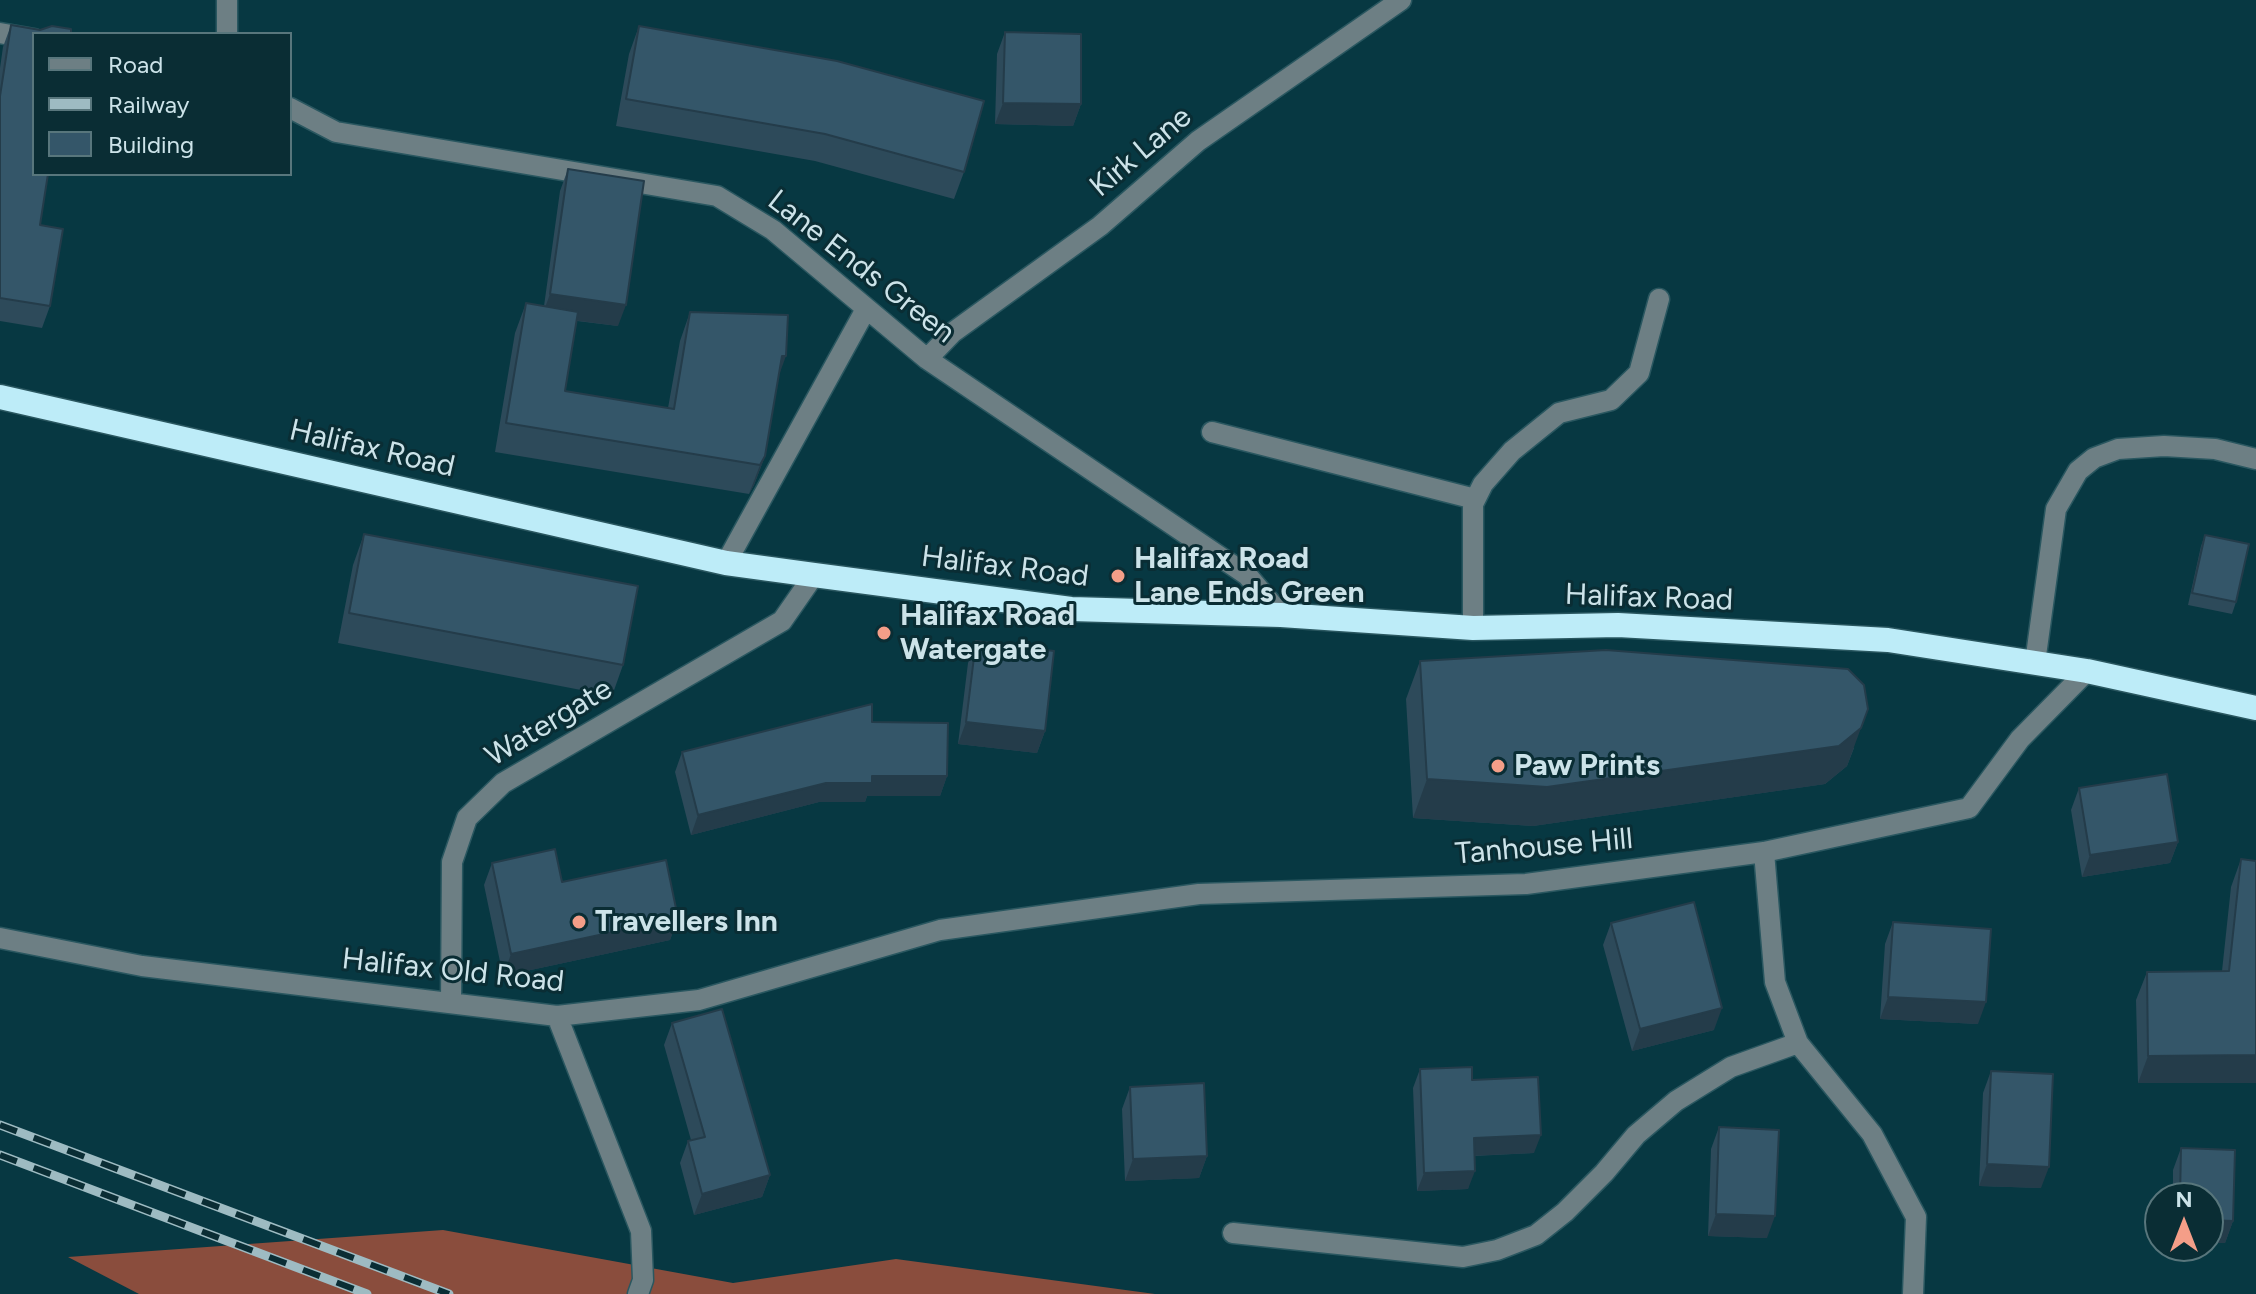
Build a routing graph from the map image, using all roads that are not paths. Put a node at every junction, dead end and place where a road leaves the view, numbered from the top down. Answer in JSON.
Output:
{"nodes":[{"id":1,"x":227,"y":0,"type":"edge"},
{"id":2,"x":1401,"y":0,"type":"edge"},
{"id":3,"x":227,"y":32,"type":"edge"},
{"id":4,"x":0,"y":33,"type":"edge"},
{"id":5,"x":32,"y":39,"type":"edge"},
{"id":6,"x":292,"y":109,"type":"edge"},
{"id":7,"x":1659,"y":299,"type":"dead end"},
{"id":8,"x":866,"y":309,"type":"junction"},
{"id":9,"x":927,"y":359,"type":"junction"},
{"id":10,"x":0,"y":397,"type":"edge"},
{"id":11,"x":1212,"y":432,"type":"dead end"},
{"id":12,"x":2256,"y":459,"type":"edge"},
{"id":13,"x":1475,"y":499,"type":"junction"},
{"id":14,"x":726,"y":563,"type":"junction"},
{"id":15,"x":814,"y":575,"type":"junction"},
{"id":16,"x":1281,"y":615,"type":"junction"},
{"id":17,"x":1473,"y":628,"type":"junction"},
{"id":18,"x":2035,"y":663,"type":"junction"},
{"id":19,"x":2087,"y":671,"type":"junction"},
{"id":20,"x":2256,"y":708,"type":"edge"},
{"id":21,"x":1764,"y":852,"type":"junction"},
{"id":22,"x":940,"y":930,"type":"joint"},
{"id":23,"x":0,"y":938,"type":"edge"},
{"id":24,"x":451,"y":1003,"type":"junction"},
{"id":25,"x":557,"y":1016,"type":"junction"},
{"id":26,"x":1798,"y":1043,"type":"junction"},
{"id":27,"x":1233,"y":1233,"type":"dead end"},
{"id":28,"x":638,"y":1294,"type":"edge"},
{"id":29,"x":1913,"y":1294,"type":"edge"}],
"edges":[{"from":1,"to":3,"type":"street"},
{"from":2,"to":9,"type":"street","name":"Kirk Lane"},
{"from":4,"to":5,"type":"street"},
{"from":6,"to":8,"type":"street","name":"Lane Ends Green"},
{"from":7,"to":13,"type":"street"},
{"from":8,"to":9,"type":"street","name":"Lane Ends Green"},
{"from":8,"to":14,"type":"street"},
{"from":9,"to":16,"type":"street","name":"Lane Ends Green"},
{"from":10,"to":14,"type":"highway","name":"Halifax Road"},
{"from":11,"to":13,"type":"street"},
{"from":12,"to":18,"type":"street"},
{"from":13,"to":17,"type":"street"},
{"from":14,"to":15,"type":"highway","name":"Halifax Road"},
{"from":15,"to":16,"type":"highway","name":"Halifax Road"},
{"from":15,"to":24,"type":"street","name":"Watergate"},
{"from":16,"to":17,"type":"highway","name":"Halifax Road"},
{"from":17,"to":18,"type":"highway","name":"Halifax Road"},
{"from":18,"to":19,"type":"highway","name":"Halifax Road"},
{"from":19,"to":20,"type":"highway","name":"Halifax Road"},
{"from":19,"to":21,"type":"street","name":"Tanhouse Hill"},
{"from":21,"to":22,"type":"street","name":"Tanhouse Hill"},
{"from":21,"to":26,"type":"street"},
{"from":22,"to":25,"type":"street","name":"Halifax Old Road"},
{"from":23,"to":24,"type":"street","name":"Halifax Old Road"},
{"from":24,"to":25,"type":"street","name":"Halifax Old Road"},
{"from":25,"to":28,"type":"street"},
{"from":26,"to":27,"type":"street"},
{"from":26,"to":29,"type":"street"}]}
